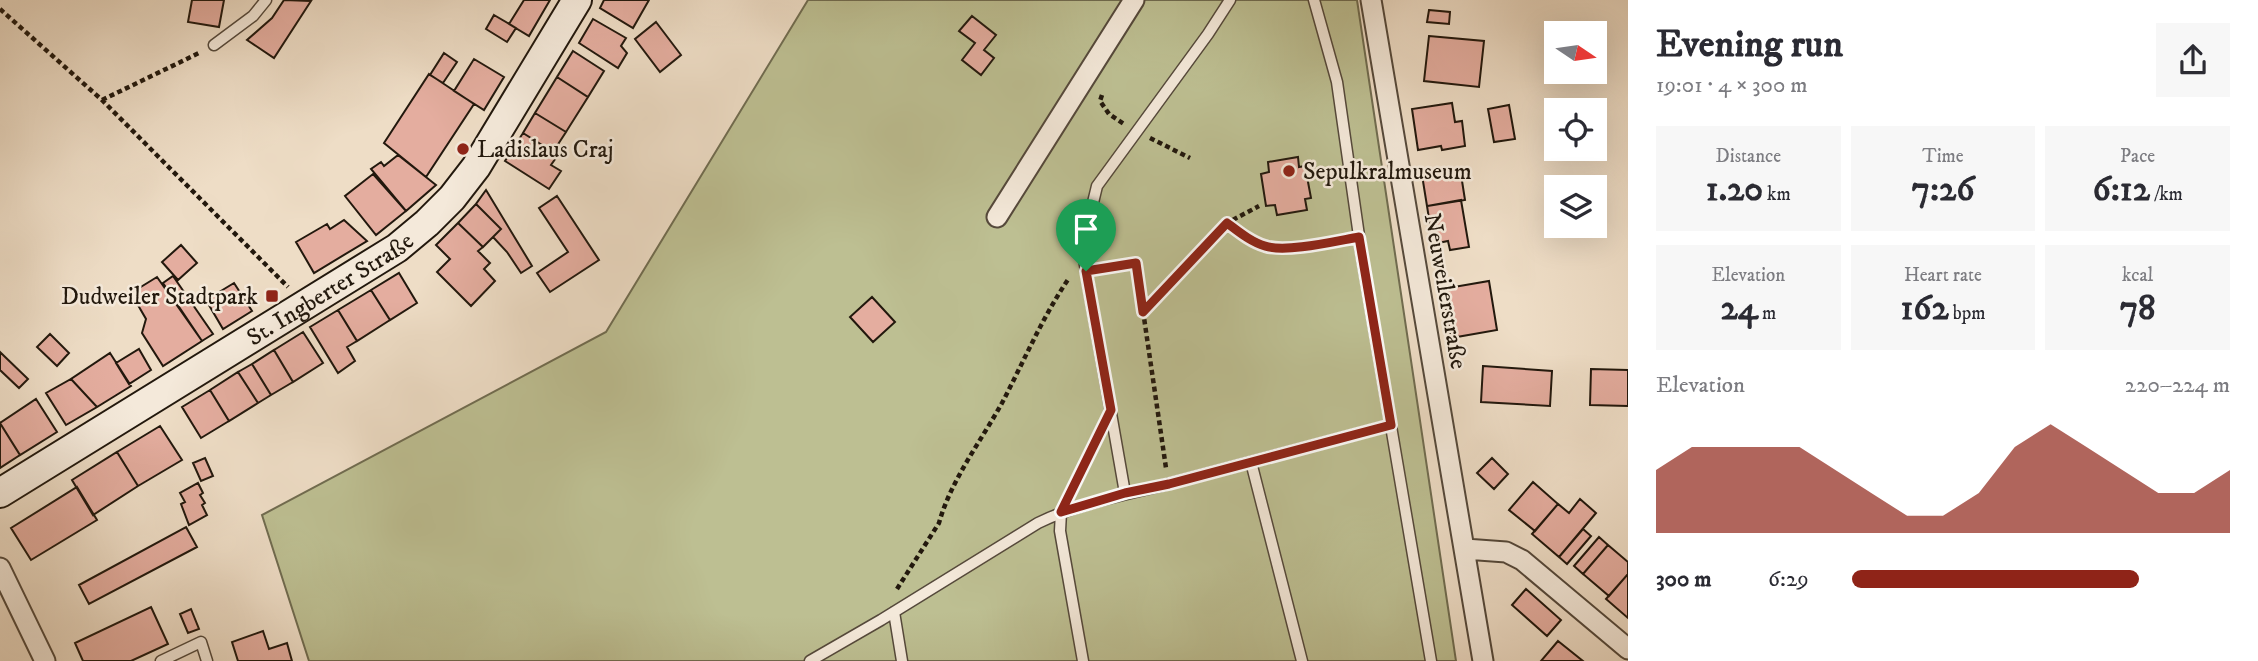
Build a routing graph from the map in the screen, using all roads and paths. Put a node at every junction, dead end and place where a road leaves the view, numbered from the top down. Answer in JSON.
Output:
{"nodes":[{"id":1,"x":266,"y":0,"type":"edge"},
{"id":2,"x":577,"y":0,"type":"edge"},
{"id":3,"x":1134,"y":0,"type":"edge"},
{"id":4,"x":1230,"y":0,"type":"edge"},
{"id":5,"x":1314,"y":0,"type":"edge"},
{"id":6,"x":1371,"y":0,"type":"edge"},
{"id":7,"x":0,"y":9,"type":"edge"},
{"id":8,"x":215,"y":45,"type":"joint"},
{"id":9,"x":102,"y":100,"type":"junction"},
{"id":10,"x":1169,"y":148,"type":"dead end"},
{"id":11,"x":1190,"y":158,"type":"dead end"},
{"id":12,"x":1259,"y":206,"type":"dead end"},
{"id":13,"x":997,"y":217,"type":"dead end"},
{"id":14,"x":1227,"y":223,"type":"junction"},
{"id":15,"x":1359,"y":237,"type":"junction"},
{"id":16,"x":1083,"y":257,"type":"junction"},
{"id":17,"x":1086,"y":271,"type":"junction"},
{"id":18,"x":307,"y":305,"type":"junction"},
{"id":19,"x":1143,"y":312,"type":"junction"},
{"id":20,"x":1111,"y":410,"type":"junction"},
{"id":21,"x":1391,"y":425,"type":"junction"},
{"id":22,"x":1251,"y":462,"type":"junction"},
{"id":23,"x":1169,"y":484,"type":"junction"},
{"id":24,"x":0,"y":493,"type":"edge"},
{"id":25,"x":1125,"y":493,"type":"junction"},
{"id":26,"x":1061,"y":512,"type":"junction"},
{"id":27,"x":1465,"y":549,"type":"junction"},
{"id":28,"x":0,"y":568,"type":"edge"},
{"id":29,"x":894,"y":612,"type":"junction"},
{"id":30,"x":881,"y":620,"type":"junction"},
{"id":31,"x":1628,"y":649,"type":"edge"},
{"id":32,"x":45,"y":661,"type":"edge"},
{"id":33,"x":161,"y":661,"type":"edge"},
{"id":34,"x":207,"y":661,"type":"edge"},
{"id":35,"x":810,"y":661,"type":"edge"},
{"id":36,"x":902,"y":661,"type":"edge"},
{"id":37,"x":1083,"y":661,"type":"edge"},
{"id":38,"x":1302,"y":661,"type":"edge"},
{"id":39,"x":1431,"y":661,"type":"edge"},
{"id":40,"x":1483,"y":661,"type":"edge"}],
"edges":[{"from":1,"to":8,"type":"lane"},
{"from":2,"to":18,"type":"main road","name":"St. Ingberter Straße"},
{"from":3,"to":13,"type":"street"},
{"from":4,"to":16,"type":"lane"},
{"from":5,"to":15,"type":"lane"},
{"from":6,"to":27,"type":"street","name":"Neuweilerstraße"},
{"from":7,"to":9,"type":"path"},
{"from":8,"to":9,"type":"path"},
{"from":9,"to":18,"type":"path"},
{"from":10,"to":11,"type":"path"},
{"from":12,"to":14,"type":"path"},
{"from":14,"to":15,"type":"path"},
{"from":14,"to":19,"type":"path"},
{"from":15,"to":21,"type":"lane"},
{"from":16,"to":17,"type":"lane"},
{"from":16,"to":30,"type":"path"},
{"from":17,"to":19,"type":"path"},
{"from":17,"to":20,"type":"lane"},
{"from":18,"to":24,"type":"main road","name":"St. Ingberter Straße"},
{"from":19,"to":23,"type":"path"},
{"from":20,"to":25,"type":"lane"},
{"from":20,"to":26,"type":"lane"},
{"from":21,"to":22,"type":"lane"},
{"from":21,"to":39,"type":"lane"},
{"from":22,"to":23,"type":"lane"},
{"from":22,"to":38,"type":"lane"},
{"from":23,"to":25,"type":"lane"},
{"from":25,"to":26,"type":"lane"},
{"from":26,"to":29,"type":"lane"},
{"from":26,"to":37,"type":"lane"},
{"from":27,"to":31,"type":"street"},
{"from":27,"to":40,"type":"street","name":"Neuweilerstraße"},
{"from":28,"to":32,"type":"street"},
{"from":29,"to":30,"type":"lane"},
{"from":29,"to":36,"type":"lane"},
{"from":30,"to":35,"type":"lane"},
{"from":33,"to":34,"type":"lane"}]}
